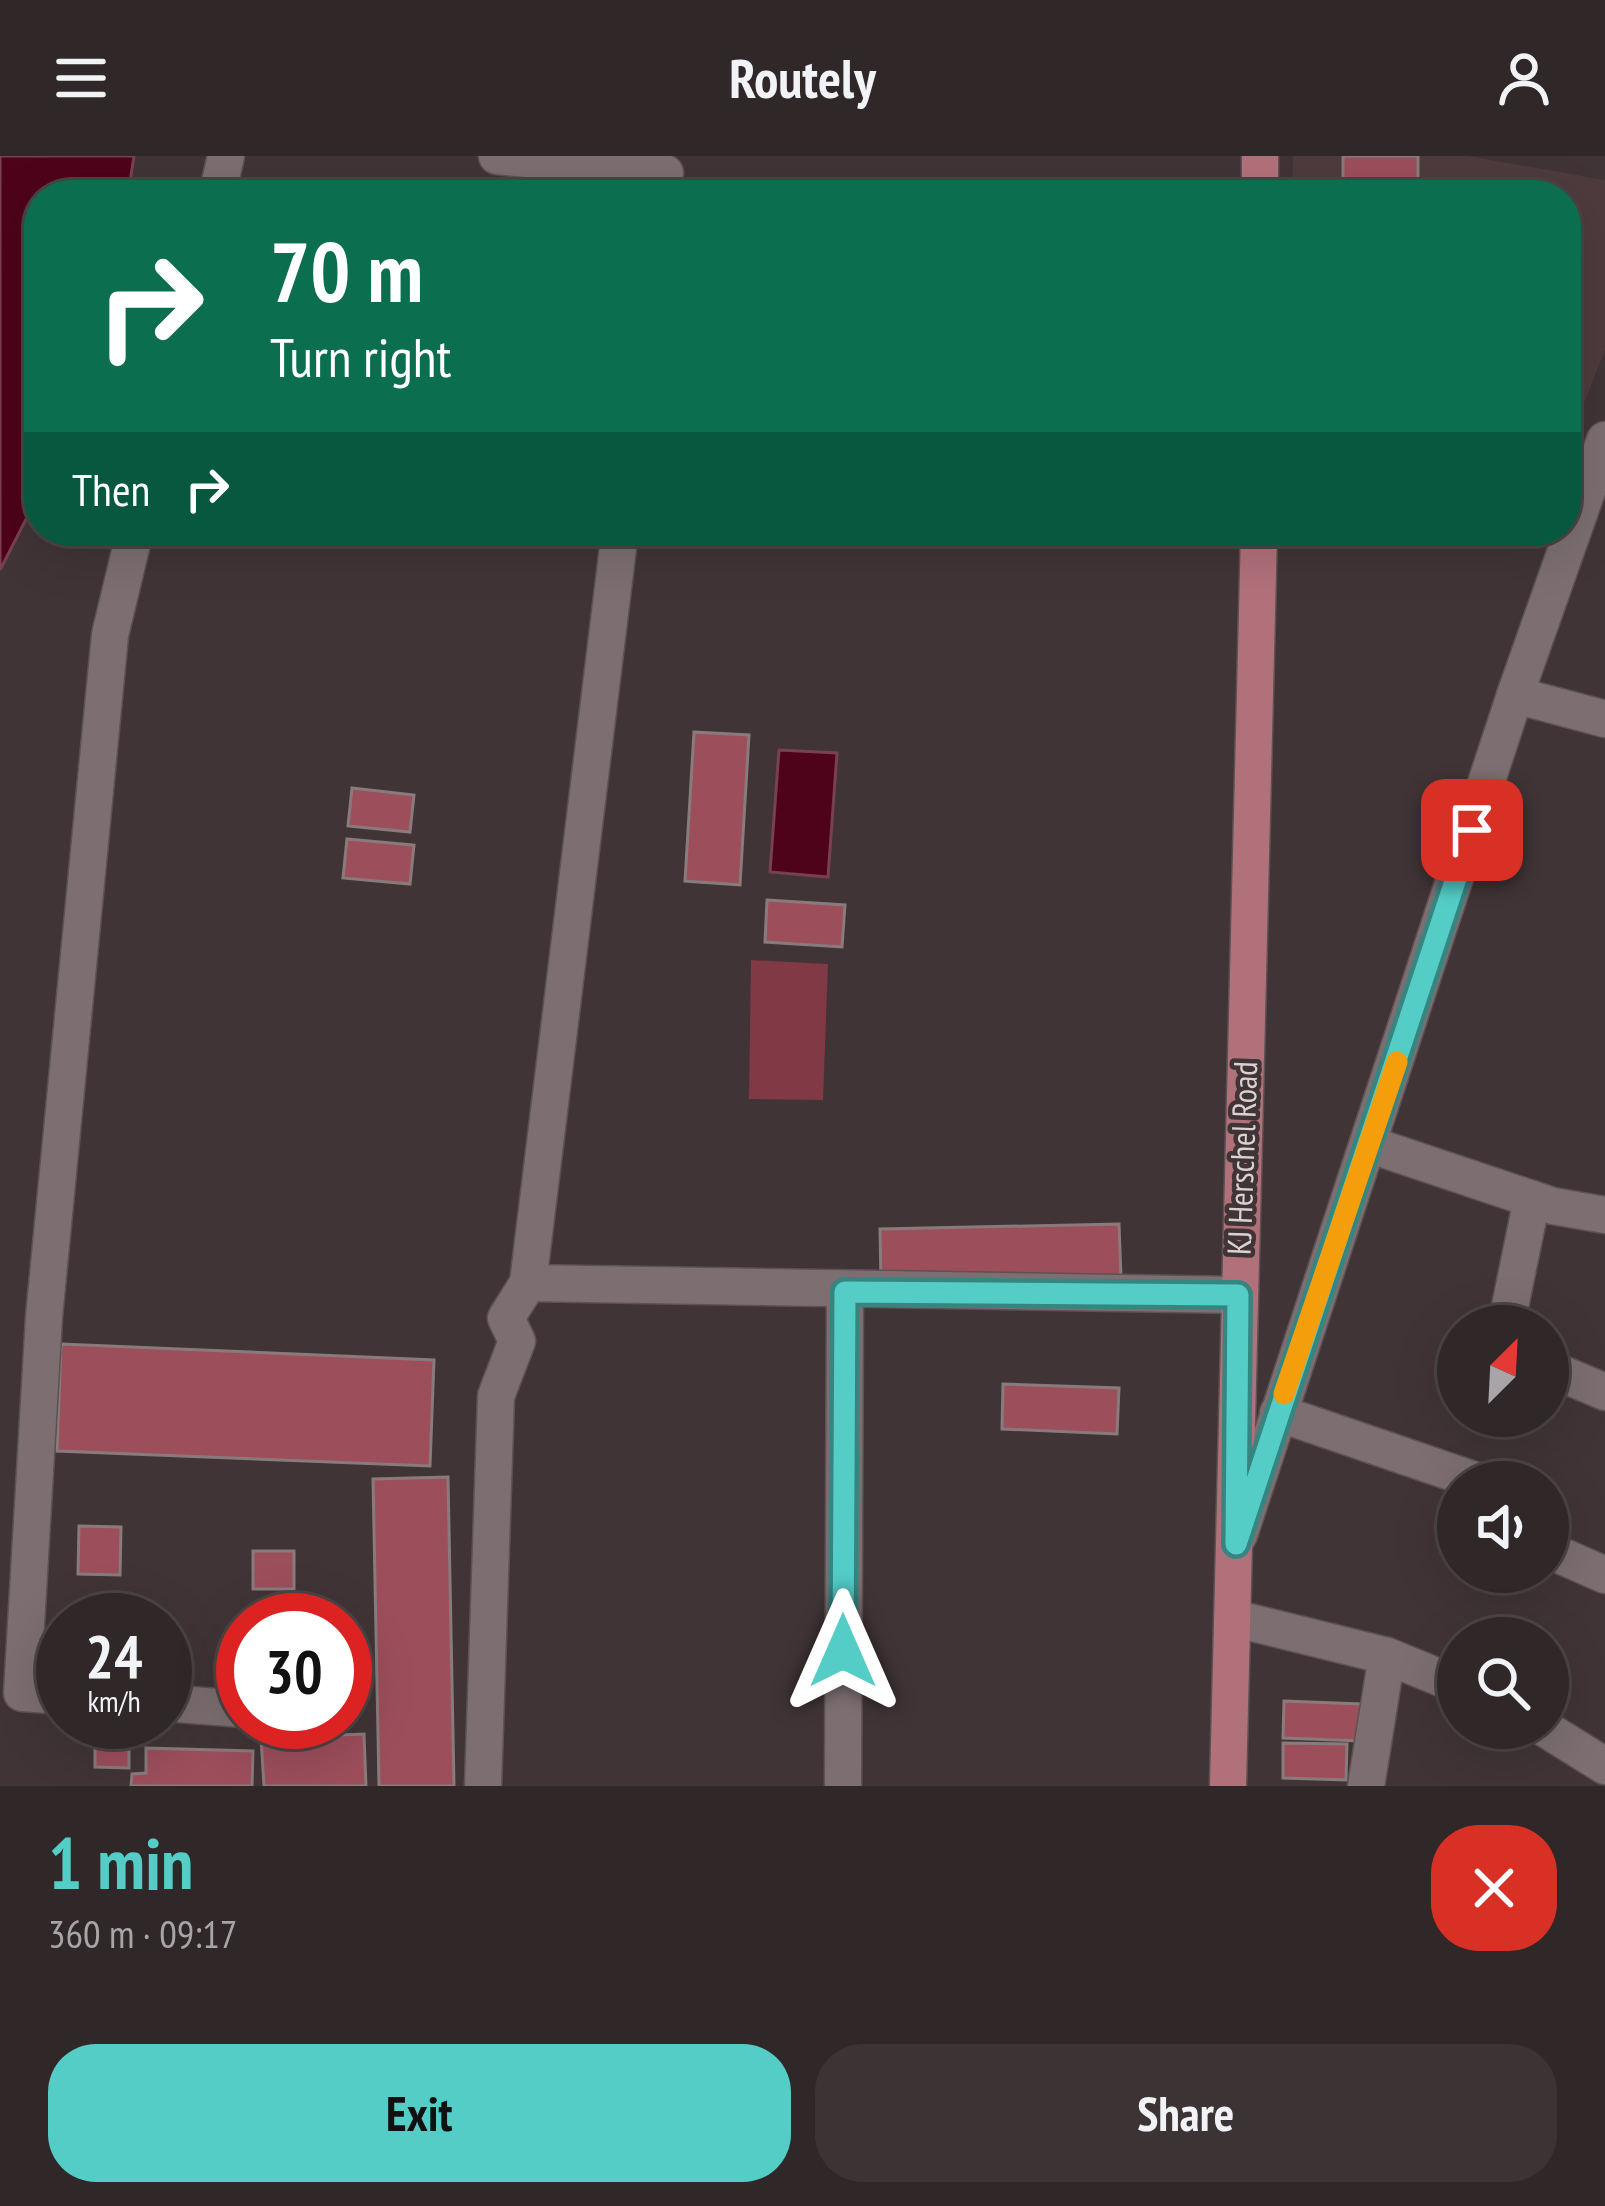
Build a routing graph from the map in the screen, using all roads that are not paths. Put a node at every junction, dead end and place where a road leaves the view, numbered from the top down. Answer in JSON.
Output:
{"nodes":[{"id":1,"x":497,"y":156,"type":"edge"},
{"id":2,"x":665,"y":175,"type":"edge"},
{"id":3,"x":131,"y":546,"type":"edge"},
{"id":4,"x":618,"y":546,"type":"edge"},
{"id":5,"x":1259,"y":546,"type":"edge"},
{"id":6,"x":1561,"y":546,"type":"edge"},
{"id":7,"x":1515,"y":695,"type":"junction"},
{"id":8,"x":1605,"y":719,"type":"edge"},
{"id":9,"x":1371,"y":1145,"type":"junction"},
{"id":10,"x":1532,"y":1199,"type":"junction"},
{"id":11,"x":1605,"y":1215,"type":"edge"},
{"id":12,"x":528,"y":1283,"type":"junction"},
{"id":13,"x":845,"y":1292,"type":"junction"},
{"id":14,"x":1238,"y":1295,"type":"junction"},
{"id":15,"x":1510,"y":1305,"type":"edge"},
{"id":16,"x":1569,"y":1377,"type":"edge"},
{"id":17,"x":1605,"y":1392,"type":"edge"},
{"id":18,"x":1278,"y":1413,"type":"junction"},
{"id":19,"x":1437,"y":1467,"type":"edge"},
{"id":20,"x":1236,"y":1544,"type":"junction"},
{"id":21,"x":1569,"y":1559,"type":"edge"},
{"id":22,"x":1605,"y":1575,"type":"edge"},
{"id":23,"x":1233,"y":1618,"type":"junction"},
{"id":24,"x":1387,"y":1656,"type":"junction"},
{"id":25,"x":1437,"y":1676,"type":"edge"},
{"id":26,"x":36,"y":1694,"type":"edge"},
{"id":27,"x":1569,"y":1744,"type":"edge"},
{"id":28,"x":1605,"y":1766,"type":"edge"},
{"id":29,"x":483,"y":1786,"type":"edge"},
{"id":30,"x":843,"y":1786,"type":"edge"},
{"id":31,"x":1228,"y":1786,"type":"edge"},
{"id":32,"x":1366,"y":1786,"type":"edge"}],
"edges":[{"from":1,"to":2,"type":"street"},
{"from":3,"to":26,"type":"street"},
{"from":4,"to":12,"type":"street"},
{"from":5,"to":14,"type":"main road","name":"KJ Herschel Road"},
{"from":6,"to":7,"type":"street"},
{"from":7,"to":8,"type":"street"},
{"from":7,"to":9,"type":"street"},
{"from":9,"to":10,"type":"street"},
{"from":9,"to":18,"type":"street"},
{"from":10,"to":11,"type":"street"},
{"from":10,"to":15,"type":"street"},
{"from":12,"to":13,"type":"street"},
{"from":12,"to":29,"type":"street"},
{"from":13,"to":14,"type":"street"},
{"from":13,"to":30,"type":"street"},
{"from":14,"to":20,"type":"main road","name":"KJ Herschel Road"},
{"from":16,"to":17,"type":"street"},
{"from":18,"to":19,"type":"street"},
{"from":18,"to":20,"type":"street"},
{"from":20,"to":23,"type":"main road","name":"KJ Herschel Road"},
{"from":21,"to":22,"type":"street"},
{"from":23,"to":24,"type":"street"},
{"from":23,"to":31,"type":"main road","name":"KJ Herschel Road"},
{"from":24,"to":25,"type":"street"},
{"from":24,"to":32,"type":"street"},
{"from":27,"to":28,"type":"street"}]}
